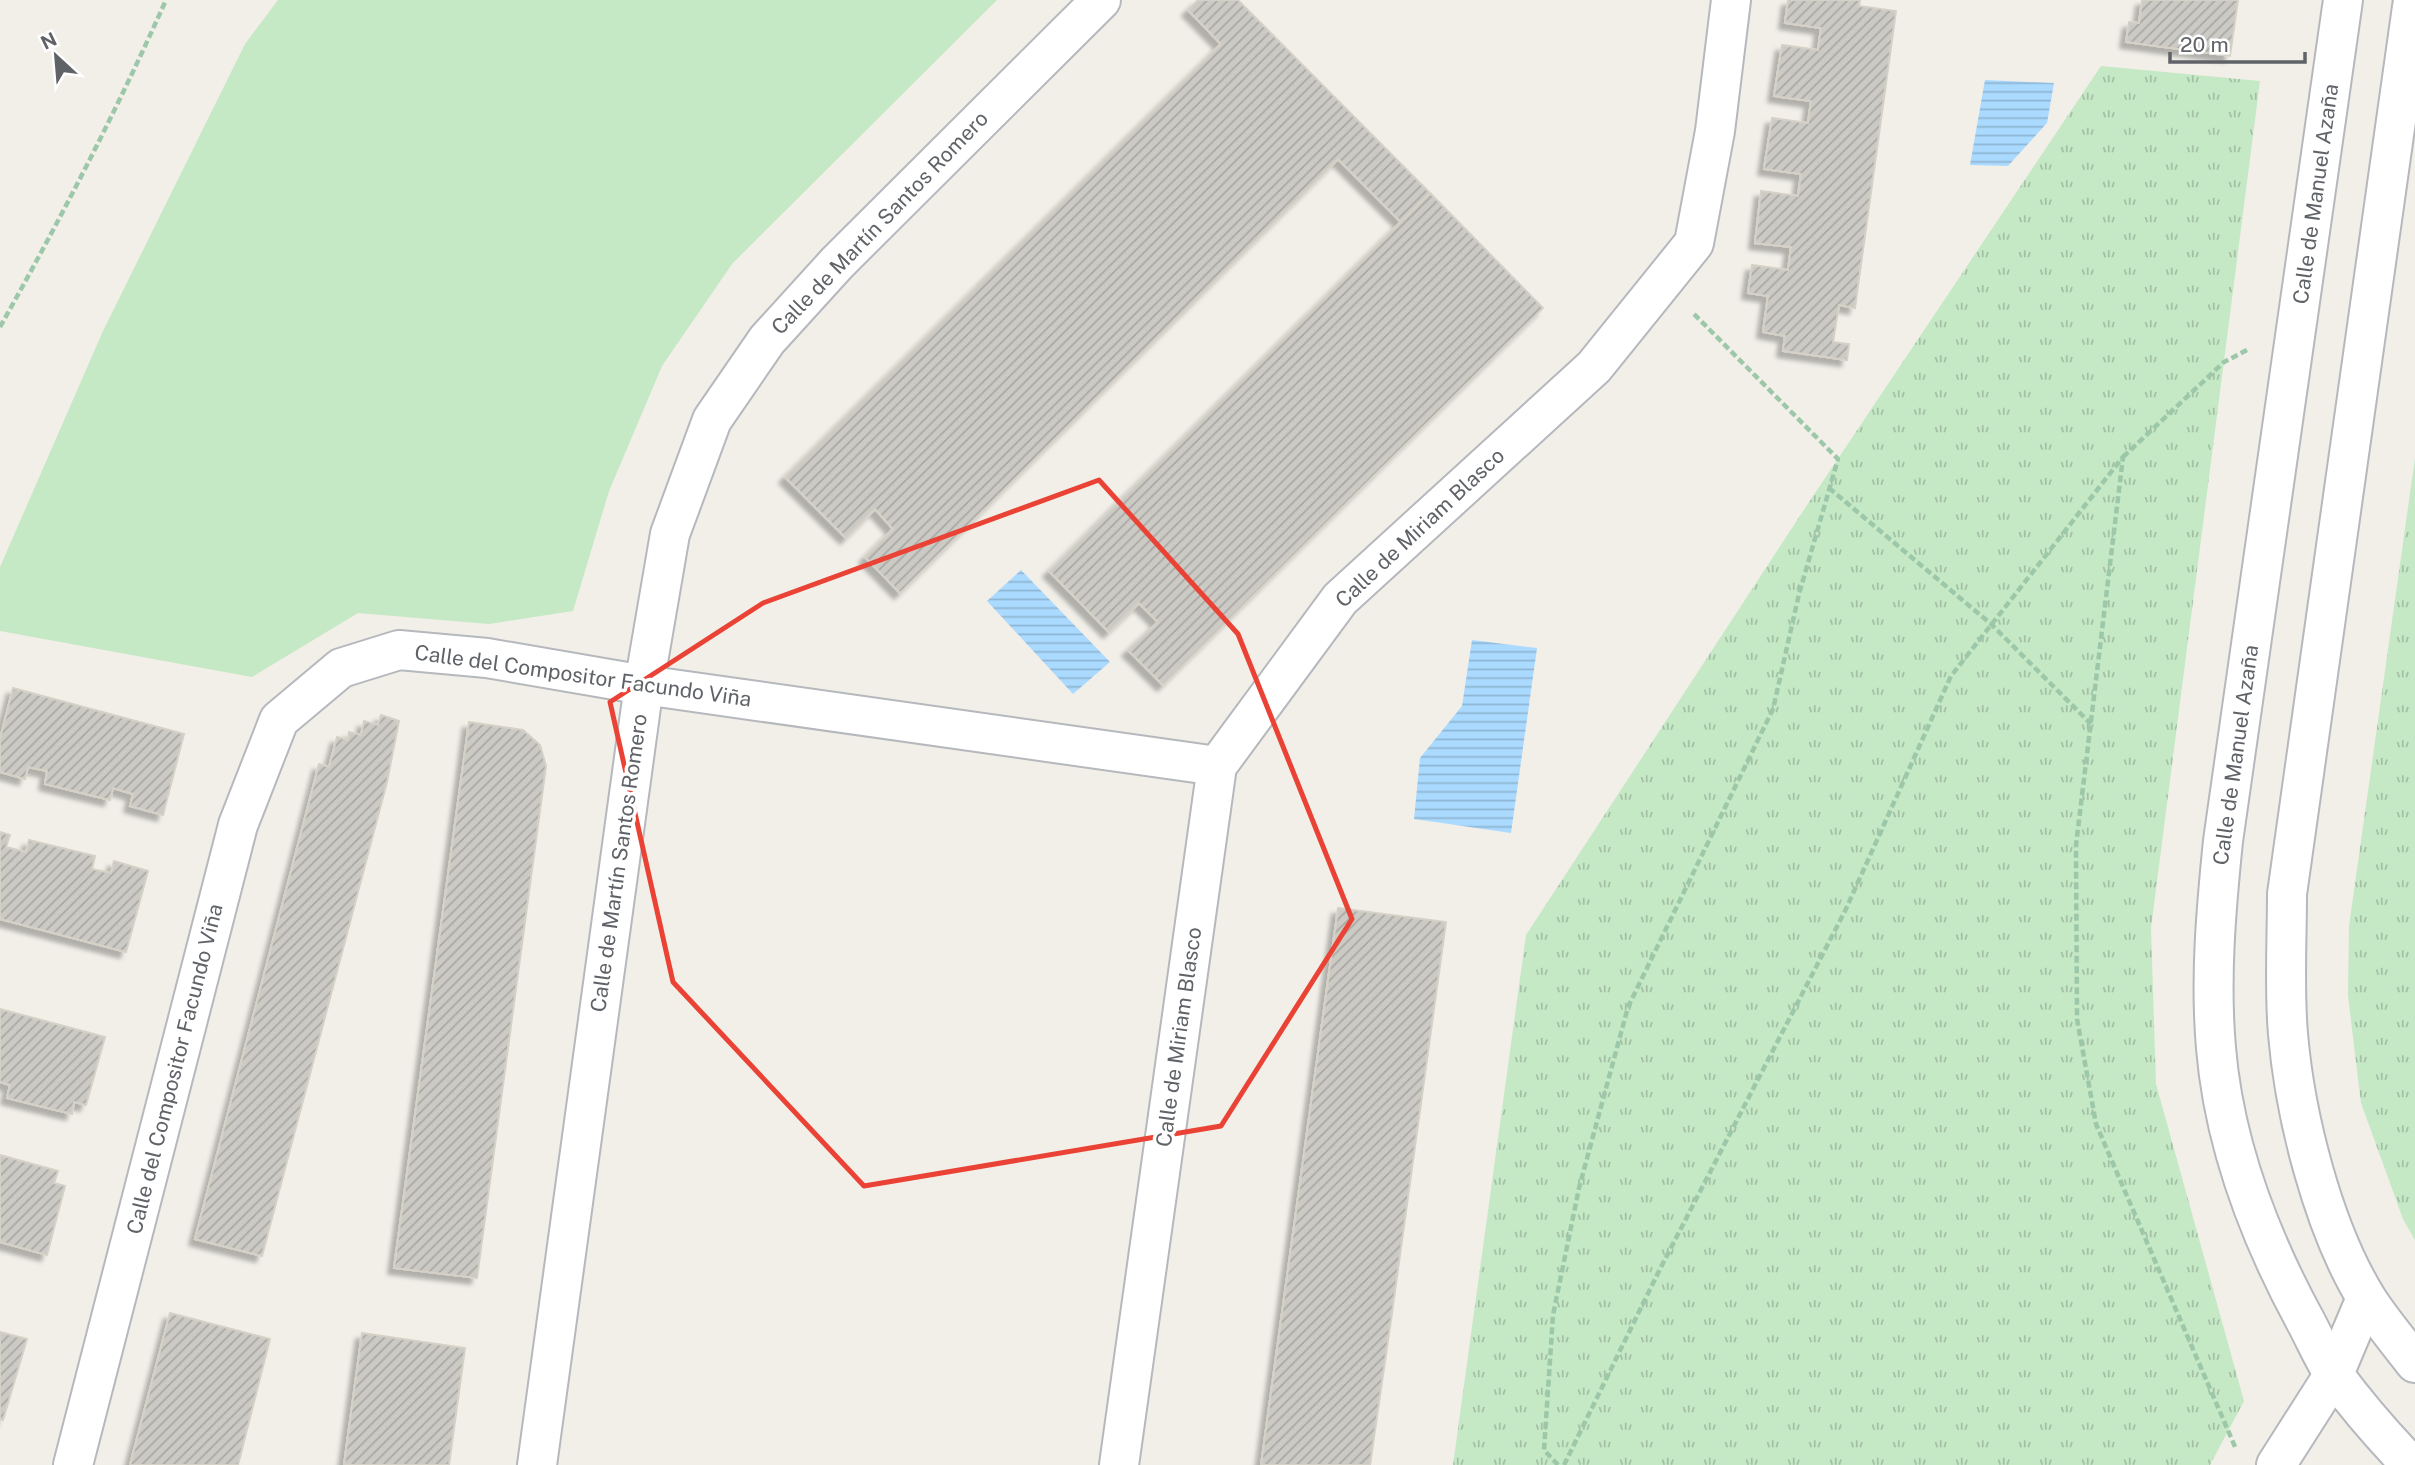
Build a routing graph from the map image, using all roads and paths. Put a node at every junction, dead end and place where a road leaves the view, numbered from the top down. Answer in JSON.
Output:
{"nodes":[{"id":1,"x":166,"y":0,"type":"edge"},
{"id":2,"x":1101,"y":0,"type":"edge"},
{"id":3,"x":1731,"y":0,"type":"edge"},
{"id":4,"x":2343,"y":0,"type":"edge"},
{"id":5,"x":2413,"y":0,"type":"edge"},
{"id":6,"x":1661,"y":284,"type":"junction"},
{"id":7,"x":0,"y":327,"type":"edge"},
{"id":8,"x":2224,"y":362,"type":"dead end"},
{"id":9,"x":2123,"y":457,"type":"junction"},
{"id":10,"x":1829,"y":488,"type":"junction"},
{"id":11,"x":1991,"y":624,"type":"junction"},
{"id":12,"x":644,"y":685,"type":"junction"},
{"id":13,"x":2091,"y":724,"type":"junction"},
{"id":14,"x":1217,"y":766,"type":"junction"},
{"id":15,"x":2366,"y":1298,"type":"junction"},
{"id":16,"x":2415,"y":1363,"type":"edge"},
{"id":17,"x":2334,"y":1374,"type":"junction"},
{"id":18,"x":2238,"y":1453,"type":"dead end"},
{"id":19,"x":73,"y":1465,"type":"edge"},
{"id":20,"x":537,"y":1465,"type":"edge"},
{"id":21,"x":1119,"y":1465,"type":"edge"},
{"id":22,"x":1558,"y":1465,"type":"edge"},
{"id":23,"x":1564,"y":1465,"type":"edge"},
{"id":24,"x":2276,"y":1465,"type":"edge"},
{"id":25,"x":2411,"y":1465,"type":"edge"}],
"edges":[{"from":1,"to":7,"type":"path"},
{"from":2,"to":12,"type":"street","name":"Calle de Martín Santos Romero"},
{"from":3,"to":6,"type":"street","name":"Calle de Miriam Blasco"},
{"from":4,"to":17,"type":"street","name":"Calle de Manuel Azaña"},
{"from":5,"to":15,"type":"street"},
{"from":6,"to":10,"type":"path"},
{"from":6,"to":14,"type":"street","name":"Calle de Miriam Blasco"},
{"from":8,"to":9,"type":"path"},
{"from":9,"to":11,"type":"path"},
{"from":9,"to":13,"type":"path"},
{"from":10,"to":11,"type":"path"},
{"from":10,"to":22,"type":"path"},
{"from":11,"to":13,"type":"path"},
{"from":11,"to":23,"type":"path"},
{"from":12,"to":14,"type":"street","name":"Calle del Compositor Facundo Viña"},
{"from":12,"to":19,"type":"street","name":"Calle del Compositor Facundo Viña"},
{"from":12,"to":20,"type":"street","name":"Calle de Martín Santos Romero"},
{"from":13,"to":18,"type":"path"},
{"from":14,"to":21,"type":"street","name":"Calle de Miriam Blasco"},
{"from":15,"to":16,"type":"street"},
{"from":15,"to":17,"type":"street"},
{"from":17,"to":24,"type":"street"},
{"from":17,"to":25,"type":"street","name":"Calle de Manuel Azaña"}]}
